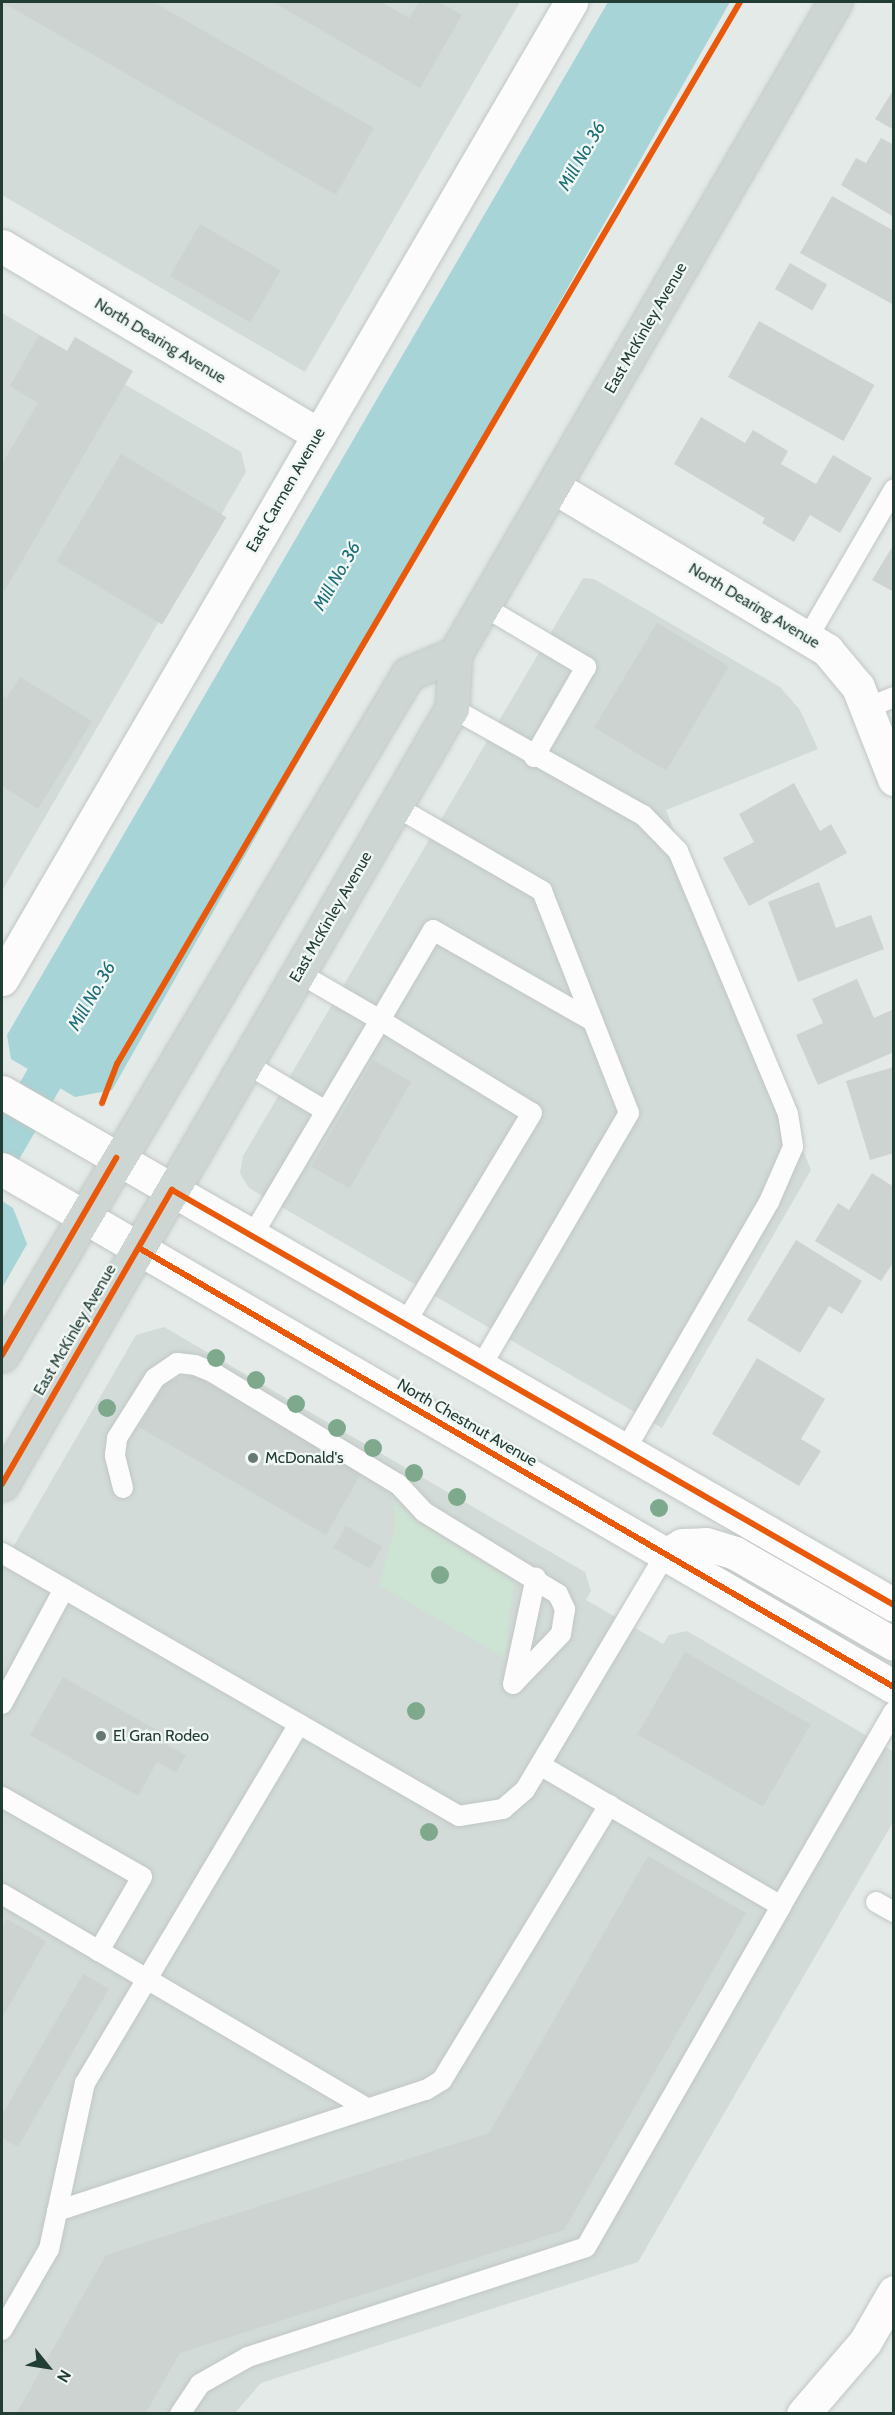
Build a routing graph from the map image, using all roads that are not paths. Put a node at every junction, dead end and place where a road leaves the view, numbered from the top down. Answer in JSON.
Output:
{"nodes":[{"id":1,"x":571,"y":2,"type":"edge"},
{"id":2,"x":835,"y":2,"type":"edge"},
{"id":3,"x":2,"y":246,"type":"edge"},
{"id":4,"x":318,"y":435,"type":"junction"},
{"id":5,"x":554,"y":487,"type":"junction"},
{"id":6,"x":894,"y":489,"type":"edge"},
{"id":7,"x":483,"y":606,"type":"junction"},
{"id":8,"x":808,"y":637,"type":"junction"},
{"id":9,"x":455,"y":654,"type":"junction"},
{"id":10,"x":880,"y":702,"type":"edge"},
{"id":11,"x":452,"y":708,"type":"junction"},
{"id":12,"x":534,"y":757,"type":"junction"},
{"id":13,"x":894,"y":779,"type":"edge"},
{"id":14,"x":395,"y":806,"type":"junction"},
{"id":15,"x":299,"y":973,"type":"junction"},
{"id":16,"x":2,"y":979,"type":"edge"},
{"id":17,"x":380,"y":1020,"type":"junction"},
{"id":18,"x":591,"y":1020,"type":"junction"},
{"id":19,"x":245,"y":1063,"type":"junction"},
{"id":20,"x":2,"y":1092,"type":"edge"},
{"id":21,"x":326,"y":1111,"type":"junction"},
{"id":22,"x":116,"y":1158,"type":"junction"},
{"id":23,"x":14,"y":1176,"type":"edge"},
{"id":24,"x":172,"y":1190,"type":"junction"},
{"id":25,"x":83,"y":1215,"type":"junction"},
{"id":26,"x":252,"y":1236,"type":"junction"},
{"id":27,"x":139,"y":1248,"type":"junction"},
{"id":28,"x":404,"y":1324,"type":"junction"},
{"id":29,"x":2,"y":1355,"type":"edge"},
{"id":30,"x":480,"y":1368,"type":"junction"},
{"id":31,"x":624,"y":1452,"type":"junction"},
{"id":32,"x":2,"y":1484,"type":"edge"},
{"id":33,"x":123,"y":1488,"type":"dead end"},
{"id":34,"x":2,"y":1552,"type":"edge"},
{"id":35,"x":665,"y":1554,"type":"junction"},
{"id":36,"x":536,"y":1577,"type":"junction"},
{"id":37,"x":64,"y":1589,"type":"junction"},
{"id":38,"x":894,"y":1605,"type":"edge"},
{"id":39,"x":894,"y":1644,"type":"edge"},
{"id":40,"x":894,"y":1687,"type":"edge"},
{"id":41,"x":2,"y":1704,"type":"edge"},
{"id":42,"x":894,"y":1711,"type":"edge"},
{"id":43,"x":299,"y":1724,"type":"junction"},
{"id":44,"x":540,"y":1765,"type":"junction"},
{"id":45,"x":2,"y":1797,"type":"edge"},
{"id":46,"x":609,"y":1805,"type":"junction"},
{"id":47,"x":2,"y":1894,"type":"edge"},
{"id":48,"x":876,"y":1902,"type":"dead end"},
{"id":49,"x":781,"y":1906,"type":"junction"},
{"id":50,"x":894,"y":1912,"type":"edge"},
{"id":51,"x":99,"y":1951,"type":"junction"},
{"id":52,"x":145,"y":1978,"type":"junction"},
{"id":53,"x":368,"y":2109,"type":"junction"},
{"id":54,"x":57,"y":2211,"type":"junction"},
{"id":55,"x":894,"y":2292,"type":"edge"},
{"id":56,"x":2,"y":2330,"type":"edge"},
{"id":57,"x":180,"y":2414,"type":"edge"},
{"id":58,"x":803,"y":2414,"type":"edge"}],
"edges":[{"from":1,"to":4,"type":"main road","name":"East Carmen Avenue"},
{"from":2,"to":5,"type":"main road","name":"East McKinley Avenue"},
{"from":3,"to":4,"type":"main road","name":"North Dearing Avenue"},
{"from":4,"to":16,"type":"main road","name":"East Carmen Avenue"},
{"from":5,"to":7,"type":"main road","name":"East McKinley Avenue"},
{"from":5,"to":8,"type":"main road","name":"North Dearing Avenue"},
{"from":6,"to":8,"type":"lane"},
{"from":7,"to":9,"type":"main road","name":"East McKinley Avenue"},
{"from":7,"to":12,"type":"lane"},
{"from":8,"to":10,"type":"main road","name":"North Dearing Avenue"},
{"from":9,"to":11,"type":"main road","name":"East McKinley Avenue"},
{"from":9,"to":22,"type":"main road"},
{"from":10,"to":13,"type":"main road","name":"North Dearing Avenue"},
{"from":11,"to":12,"type":"lane"},
{"from":11,"to":14,"type":"main road","name":"East McKinley Avenue"},
{"from":12,"to":31,"type":"lane"},
{"from":14,"to":15,"type":"main road","name":"East McKinley Avenue"},
{"from":14,"to":18,"type":"lane"},
{"from":15,"to":17,"type":"lane"},
{"from":15,"to":19,"type":"main road","name":"East McKinley Avenue"},
{"from":17,"to":18,"type":"lane"},
{"from":17,"to":21,"type":"lane"},
{"from":17,"to":28,"type":"lane"},
{"from":18,"to":30,"type":"lane"},
{"from":19,"to":21,"type":"lane"},
{"from":19,"to":24,"type":"main road","name":"East McKinley Avenue"},
{"from":20,"to":22,"type":"main road"},
{"from":21,"to":26,"type":"lane"},
{"from":22,"to":24,"type":"main road"},
{"from":22,"to":25,"type":"main road"},
{"from":23,"to":25,"type":"main road","name":"North Chestnut Avenue"},
{"from":24,"to":26,"type":"main road"},
{"from":24,"to":27,"type":"main road","name":"East McKinley Avenue"},
{"from":25,"to":27,"type":"main road","name":"North Chestnut Avenue"},
{"from":25,"to":29,"type":"main road"},
{"from":26,"to":28,"type":"main road"},
{"from":27,"to":32,"type":"main road","name":"East McKinley Avenue"},
{"from":27,"to":35,"type":"main road","name":"North Chestnut Avenue"},
{"from":28,"to":30,"type":"main road"},
{"from":30,"to":31,"type":"main road"},
{"from":31,"to":38,"type":"main road"},
{"from":33,"to":36,"type":"lane"},
{"from":34,"to":37,"type":"lane"},
{"from":35,"to":39,"type":"main road"},
{"from":35,"to":40,"type":"main road","name":"North Chestnut Avenue"},
{"from":35,"to":44,"type":"lane"},
{"from":36,"to":36,"type":"lane"},
{"from":37,"to":41,"type":"lane"},
{"from":37,"to":43,"type":"lane"},
{"from":42,"to":49,"type":"lane"},
{"from":43,"to":44,"type":"lane"},
{"from":43,"to":52,"type":"lane"},
{"from":44,"to":46,"type":"lane"},
{"from":45,"to":51,"type":"lane"},
{"from":46,"to":49,"type":"lane"},
{"from":46,"to":53,"type":"lane"},
{"from":47,"to":51,"type":"lane"},
{"from":48,"to":50,"type":"lane"},
{"from":49,"to":57,"type":"lane"},
{"from":51,"to":52,"type":"lane"},
{"from":52,"to":53,"type":"lane"},
{"from":52,"to":54,"type":"lane"},
{"from":53,"to":54,"type":"lane"},
{"from":54,"to":56,"type":"lane"},
{"from":55,"to":58,"type":"main road"}]}
